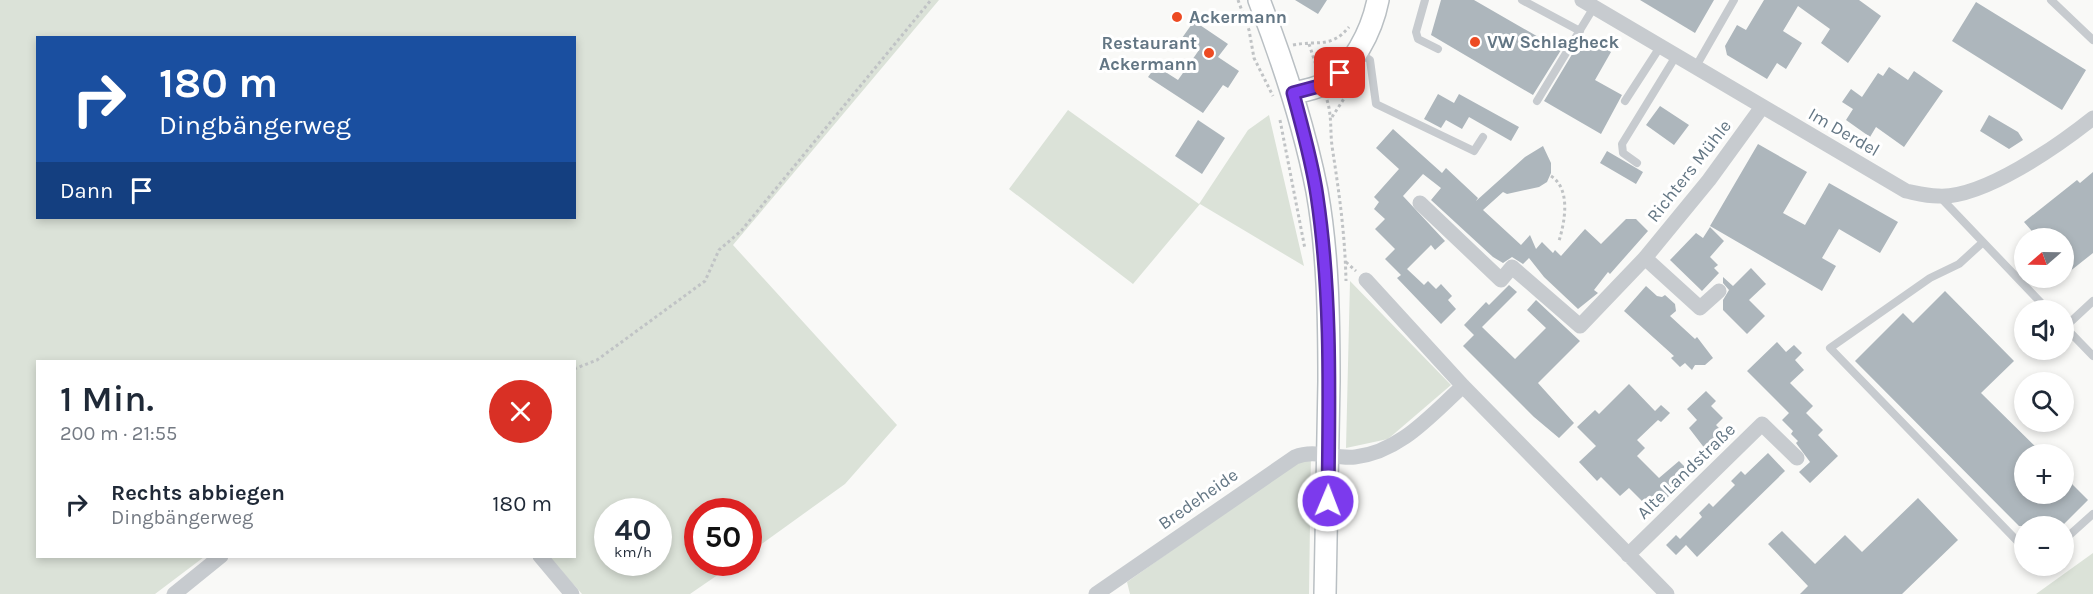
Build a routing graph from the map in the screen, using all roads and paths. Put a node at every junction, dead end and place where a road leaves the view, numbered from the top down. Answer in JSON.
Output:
{"nodes":[{"id":1,"x":931,"y":0,"type":"edge"},
{"id":2,"x":1238,"y":0,"type":"edge"},
{"id":3,"x":1259,"y":0,"type":"edge"},
{"id":4,"x":1378,"y":0,"type":"edge"},
{"id":5,"x":1425,"y":0,"type":"edge"},
{"id":6,"x":1522,"y":0,"type":"edge"},
{"id":7,"x":1734,"y":0,"type":"edge"},
{"id":8,"x":2051,"y":0,"type":"edge"},
{"id":9,"x":1588,"y":3,"type":"edge"},
{"id":10,"x":1353,"y":23,"type":"dead end"},
{"id":11,"x":1580,"y":31,"type":"junction"},
{"id":12,"x":2093,"y":40,"type":"edge"},
{"id":13,"x":1309,"y":44,"type":"dead end"},
{"id":14,"x":1659,"y":47,"type":"junction"},
{"id":15,"x":1438,"y":49,"type":"dead end"},
{"id":16,"x":1357,"y":51,"type":"junction"},
{"id":17,"x":1676,"y":57,"type":"junction"},
{"id":18,"x":1695,"y":68,"type":"junction"},
{"id":19,"x":1284,"y":96,"type":"junction"},
{"id":20,"x":1537,"y":101,"type":"dead end"},
{"id":21,"x":1625,"y":101,"type":"dead end"},
{"id":22,"x":1762,"y":107,"type":"junction"},
{"id":23,"x":2093,"y":118,"type":"edge"},
{"id":24,"x":1280,"y":119,"type":"dead end"},
{"id":25,"x":1483,"y":137,"type":"dead end"},
{"id":26,"x":1637,"y":163,"type":"dead end"},
{"id":27,"x":1551,"y":176,"type":"dead end"},
{"id":28,"x":1940,"y":197,"type":"junction"},
{"id":29,"x":1420,"y":203,"type":"dead end"},
{"id":30,"x":1559,"y":241,"type":"dead end"},
{"id":31,"x":1982,"y":243,"type":"junction"},
{"id":32,"x":1307,"y":256,"type":"dead end"},
{"id":33,"x":1645,"y":258,"type":"junction"},
{"id":34,"x":1366,"y":280,"type":"dead end"},
{"id":35,"x":1719,"y":291,"type":"dead end"},
{"id":36,"x":2038,"y":300,"type":"edge"},
{"id":37,"x":2093,"y":302,"type":"edge"},
{"id":38,"x":2074,"y":318,"type":"edge"},
{"id":39,"x":2074,"y":337,"type":"edge"},
{"id":40,"x":2093,"y":356,"type":"edge"},
{"id":41,"x":576,"y":368,"type":"edge"},
{"id":42,"x":1463,"y":386,"type":"junction"},
{"id":43,"x":1328,"y":455,"type":"junction"},
{"id":44,"x":1797,"y":458,"type":"dead end"},
{"id":45,"x":2093,"y":514,"type":"edge"},
{"id":46,"x":2074,"y":531,"type":"edge"},
{"id":47,"x":2014,"y":538,"type":"edge"},
{"id":48,"x":1628,"y":555,"type":"junction"},
{"id":49,"x":219,"y":558,"type":"edge"},
{"id":50,"x":542,"y":558,"type":"edge"},
{"id":51,"x":174,"y":594,"type":"edge"},
{"id":52,"x":572,"y":594,"type":"edge"},
{"id":53,"x":1096,"y":594,"type":"edge"},
{"id":54,"x":1326,"y":594,"type":"edge"},
{"id":55,"x":1667,"y":594,"type":"edge"}],
"edges":[{"from":1,"to":41,"type":"path"},
{"from":2,"to":19,"type":"path"},
{"from":3,"to":19,"type":"main road"},
{"from":4,"to":16,"type":"main road"},
{"from":5,"to":15,"type":"lane"},
{"from":6,"to":11,"type":"lane"},
{"from":7,"to":18,"type":"lane"},
{"from":8,"to":12,"type":"lane"},
{"from":9,"to":11,"type":"lane"},
{"from":9,"to":14,"type":"street","name":"Im Derdel"},
{"from":10,"to":13,"type":"path"},
{"from":11,"to":20,"type":"lane"},
{"from":14,"to":17,"type":"street","name":"Im Derdel"},
{"from":14,"to":21,"type":"lane"},
{"from":16,"to":19,"type":"main road"},
{"from":16,"to":25,"type":"lane"},
{"from":17,"to":18,"type":"street","name":"Im Derdel"},
{"from":17,"to":26,"type":"lane"},
{"from":18,"to":22,"type":"street","name":"Im Derdel"},
{"from":19,"to":43,"type":"main road"},
{"from":22,"to":28,"type":"street","name":"Im Derdel"},
{"from":22,"to":33,"type":"street","name":"Richters Mühle"},
{"from":23,"to":28,"type":"street","name":"Im Derdel"},
{"from":24,"to":32,"type":"path"},
{"from":27,"to":30,"type":"path"},
{"from":28,"to":31,"type":"lane"},
{"from":29,"to":33,"type":"street","name":"Richters Mühle"},
{"from":31,"to":36,"type":"lane"},
{"from":31,"to":47,"type":"lane"},
{"from":33,"to":35,"type":"street"},
{"from":34,"to":42,"type":"street"},
{"from":37,"to":38,"type":"lane"},
{"from":39,"to":40,"type":"lane"},
{"from":42,"to":43,"type":"street"},
{"from":42,"to":48,"type":"street"},
{"from":43,"to":53,"type":"street","name":"Bredeheide"},
{"from":43,"to":54,"type":"main road"},
{"from":44,"to":48,"type":"street","name":"Alte Landstraße"},
{"from":45,"to":46,"type":"lane"},
{"from":48,"to":55,"type":"street"},
{"from":49,"to":51,"type":"street"},
{"from":50,"to":52,"type":"street"}]}
